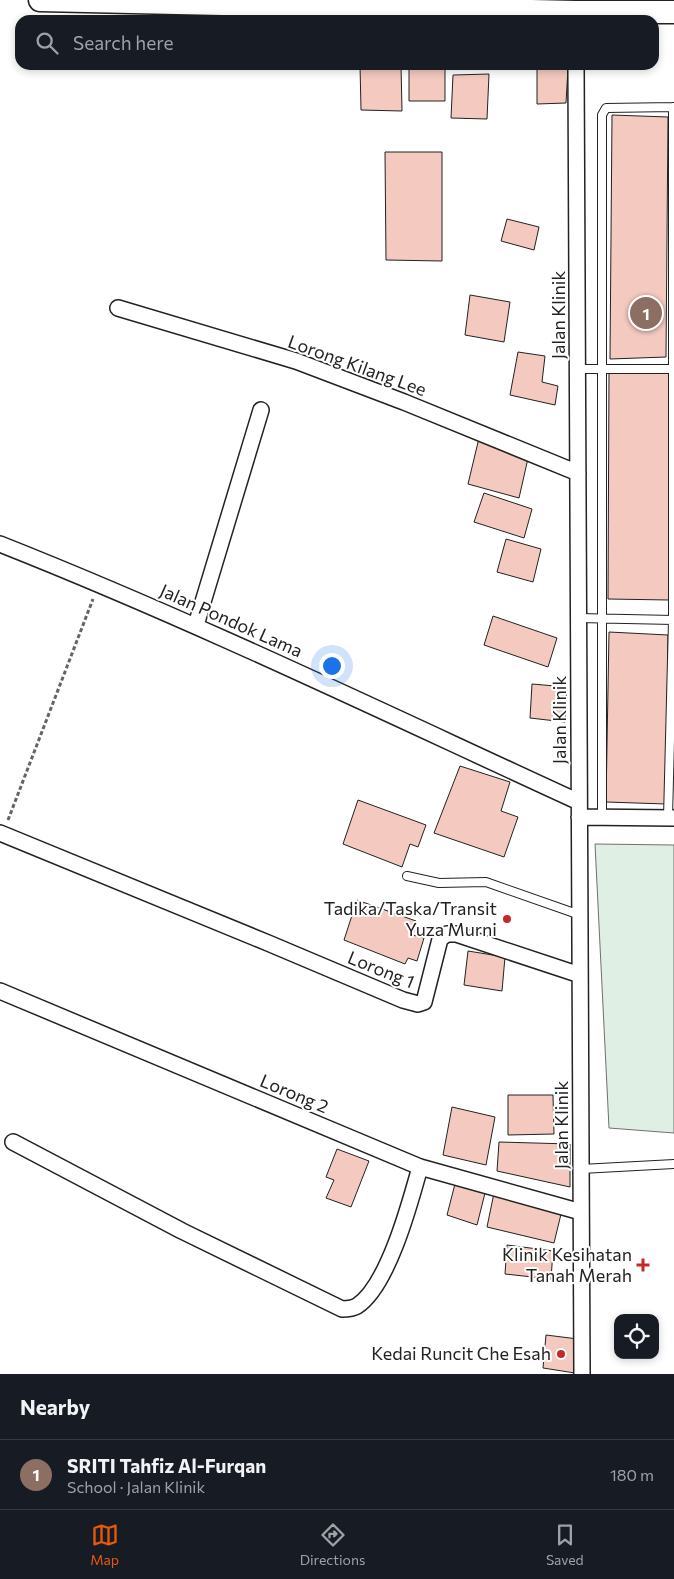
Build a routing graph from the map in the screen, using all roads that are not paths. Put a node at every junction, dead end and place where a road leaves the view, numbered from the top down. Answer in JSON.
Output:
{"nodes":[{"id":1,"x":40,"y":0,"type":"edge"},
{"id":2,"x":638,"y":6,"type":"edge"},
{"id":3,"x":576,"y":11,"type":"edge"},
{"id":4,"x":674,"y":12,"type":"edge"},
{"id":5,"x":576,"y":70,"type":"edge"},
{"id":6,"x":674,"y":107,"type":"edge"},
{"id":7,"x":118,"y":308,"type":"dead end"},
{"id":8,"x":602,"y":368,"type":"junction"},
{"id":9,"x":578,"y":369,"type":"junction"},
{"id":10,"x":674,"y":369,"type":"edge"},
{"id":11,"x":260,"y":410,"type":"dead end"},
{"id":12,"x":578,"y":473,"type":"junction"},
{"id":13,"x":0,"y":544,"type":"edge"},
{"id":14,"x":578,"y":618,"type":"junction"},
{"id":15,"x":602,"y":618,"type":"junction"},
{"id":16,"x":674,"y":620,"type":"edge"},
{"id":17,"x":196,"y":625,"type":"junction"},
{"id":18,"x":579,"y":809,"type":"junction"},
{"id":19,"x":602,"y":817,"type":"junction"},
{"id":20,"x":671,"y":818,"type":"edge"},
{"id":21,"x":2,"y":834,"type":"edge"},
{"id":22,"x":408,"y":876,"type":"dead end"},
{"id":23,"x":580,"y":916,"type":"junction"},
{"id":24,"x":580,"y":975,"type":"junction"},
{"id":25,"x":0,"y":991,"type":"edge"},
{"id":26,"x":13,"y":1142,"type":"dead end"},
{"id":27,"x":674,"y":1164,"type":"edge"},
{"id":28,"x":420,"y":1167,"type":"junction"},
{"id":29,"x":581,"y":1168,"type":"junction"},
{"id":30,"x":581,"y":1212,"type":"junction"},
{"id":31,"x":582,"y":1374,"type":"edge"}],
"edges":[{"from":1,"to":3,"type":"street"},
{"from":2,"to":3,"type":"street"},
{"from":2,"to":4,"type":"street"},
{"from":5,"to":9,"type":"street","name":"Jalan Klinik"},
{"from":6,"to":8,"type":"lane"},
{"from":6,"to":10,"type":"lane"},
{"from":7,"to":12,"type":"street","name":"Lorong Kilang Lee"},
{"from":8,"to":9,"type":"lane"},
{"from":8,"to":10,"type":"lane"},
{"from":8,"to":15,"type":"lane"},
{"from":9,"to":12,"type":"street","name":"Jalan Klinik"},
{"from":10,"to":16,"type":"lane"},
{"from":11,"to":17,"type":"street"},
{"from":12,"to":14,"type":"street","name":"Jalan Klinik"},
{"from":13,"to":17,"type":"street","name":"Jalan Pondok Lama"},
{"from":14,"to":15,"type":"lane"},
{"from":14,"to":18,"type":"street","name":"Jalan Klinik"},
{"from":15,"to":16,"type":"lane"},
{"from":15,"to":19,"type":"lane"},
{"from":16,"to":20,"type":"lane"},
{"from":17,"to":18,"type":"street","name":"Jalan Pondok Lama"},
{"from":18,"to":19,"type":"street"},
{"from":18,"to":23,"type":"street","name":"Jalan Klinik"},
{"from":19,"to":20,"type":"street"},
{"from":21,"to":24,"type":"street","name":"Lorong 1"},
{"from":22,"to":23,"type":"lane"},
{"from":23,"to":24,"type":"street","name":"Jalan Klinik"},
{"from":24,"to":29,"type":"street","name":"Jalan Klinik"},
{"from":25,"to":28,"type":"street","name":"Lorong 2"},
{"from":26,"to":28,"type":"street"},
{"from":27,"to":29,"type":"lane"},
{"from":28,"to":30,"type":"street","name":"Lorong 2"},
{"from":29,"to":30,"type":"street","name":"Jalan Klinik"},
{"from":30,"to":31,"type":"street","name":"Jalan Klinik"}]}
